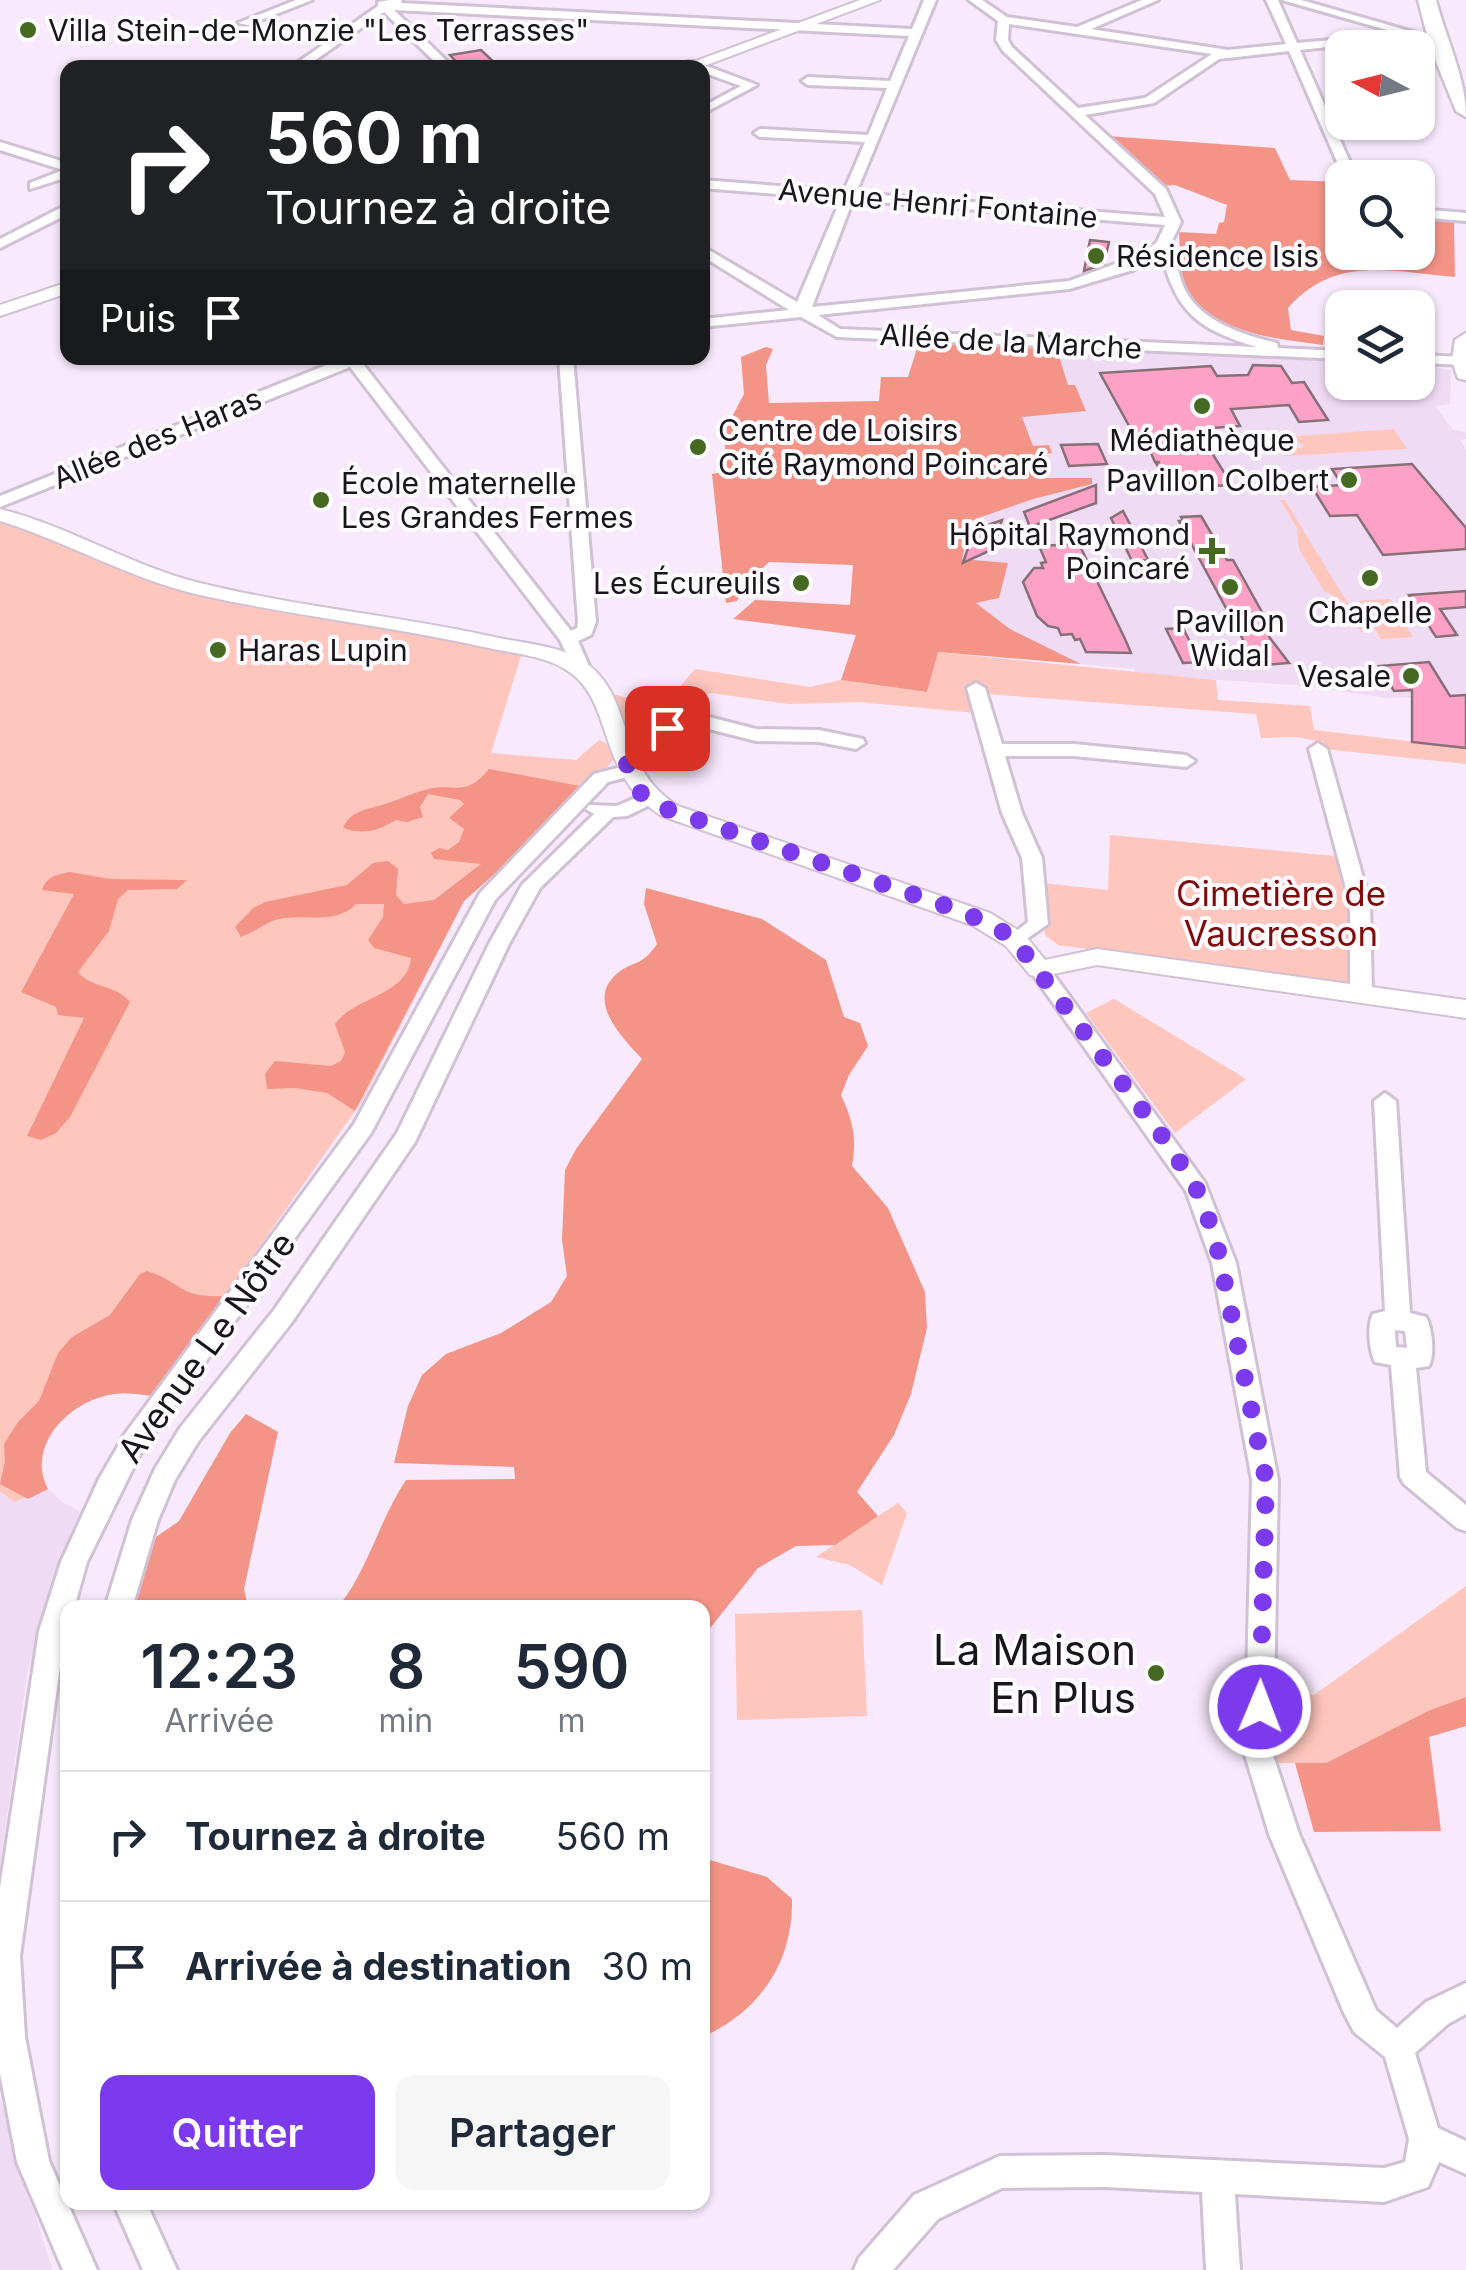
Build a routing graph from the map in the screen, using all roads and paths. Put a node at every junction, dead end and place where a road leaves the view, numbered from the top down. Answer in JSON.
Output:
{"nodes":[{"id":1,"x":306,"y":0,"type":"edge"},
{"id":2,"x":399,"y":0,"type":"edge"},
{"id":3,"x":544,"y":0,"type":"edge"},
{"id":4,"x":873,"y":0,"type":"edge"},
{"id":5,"x":930,"y":0,"type":"edge"},
{"id":6,"x":975,"y":0,"type":"edge"},
{"id":7,"x":1152,"y":0,"type":"edge"},
{"id":8,"x":1272,"y":0,"type":"edge"},
{"id":9,"x":1288,"y":0,"type":"edge"},
{"id":10,"x":1428,"y":0,"type":"edge"},
{"id":11,"x":380,"y":3,"type":"edge"},
{"id":12,"x":592,"y":5,"type":"dead end"},
{"id":13,"x":536,"y":13,"type":"junction"},
{"id":14,"x":565,"y":14,"type":"junction"},
{"id":15,"x":1004,"y":20,"type":"junction"},
{"id":16,"x":244,"y":23,"type":"dead end"},
{"id":17,"x":800,"y":26,"type":"junction"},
{"id":18,"x":1402,"y":30,"type":"edge"},
{"id":19,"x":1428,"y":30,"type":"edge"},
{"id":20,"x":1079,"y":31,"type":"junction"},
{"id":21,"x":918,"y":33,"type":"junction"},
{"id":22,"x":1325,"y":45,"type":"edge"},
{"id":23,"x":1293,"y":48,"type":"junction"},
{"id":24,"x":1435,"y":51,"type":"edge"},
{"id":25,"x":1232,"y":53,"type":"junction"},
{"id":26,"x":306,"y":60,"type":"edge"},
{"id":27,"x":440,"y":60,"type":"edge"},
{"id":28,"x":705,"y":60,"type":"edge"},
{"id":29,"x":1300,"y":63,"type":"junction"},
{"id":30,"x":710,"y":72,"type":"edge"},
{"id":31,"x":808,"y":81,"type":"dead end"},
{"id":32,"x":896,"y":85,"type":"junction"},
{"id":33,"x":710,"y":108,"type":"edge"},
{"id":34,"x":1466,"y":111,"type":"edge"},
{"id":35,"x":1074,"y":112,"type":"junction"},
{"id":36,"x":760,"y":134,"type":"dead end"},
{"id":37,"x":874,"y":139,"type":"junction"},
{"id":38,"x":12,"y":150,"type":"edge"},
{"id":39,"x":1344,"y":160,"type":"edge"},
{"id":40,"x":60,"y":167,"type":"edge"},
{"id":41,"x":60,"y":174,"type":"edge"},
{"id":42,"x":710,"y":185,"type":"edge"},
{"id":43,"x":35,"y":186,"type":"dead end"},
{"id":44,"x":851,"y":196,"type":"junction"},
{"id":45,"x":60,"y":212,"type":"edge"},
{"id":46,"x":1435,"y":215,"type":"edge"},
{"id":47,"x":1466,"y":218,"type":"edge"},
{"id":48,"x":1174,"y":222,"type":"junction"},
{"id":49,"x":1164,"y":243,"type":"junction"},
{"id":50,"x":0,"y":244,"type":"edge"},
{"id":51,"x":710,"y":255,"type":"edge"},
{"id":52,"x":60,"y":290,"type":"edge"},
{"id":53,"x":964,"y":308,"type":"junction"},
{"id":54,"x":0,"y":311,"type":"edge"},
{"id":55,"x":805,"y":312,"type":"junction"},
{"id":56,"x":710,"y":322,"type":"edge"},
{"id":57,"x":954,"y":338,"type":"junction"},
{"id":58,"x":1266,"y":349,"type":"junction"},
{"id":59,"x":1325,"y":355,"type":"edge"},
{"id":60,"x":1435,"y":359,"type":"edge"},
{"id":61,"x":1465,"y":359,"type":"edge"},
{"id":62,"x":344,"y":365,"type":"edge"},
{"id":63,"x":363,"y":365,"type":"edge"},
{"id":64,"x":567,"y":365,"type":"edge"},
{"id":65,"x":0,"y":502,"type":"edge"},
{"id":66,"x":0,"y":516,"type":"edge"},
{"id":67,"x":568,"y":639,"type":"junction"},
{"id":68,"x":582,"y":667,"type":"junction"},
{"id":69,"x":976,"y":688,"type":"dead end"},
{"id":70,"x":858,"y":743,"type":"dead end"},
{"id":71,"x":994,"y":750,"type":"junction"},
{"id":72,"x":1318,"y":750,"type":"dead end"},
{"id":73,"x":626,"y":761,"type":"junction"},
{"id":74,"x":1186,"y":761,"type":"dead end"},
{"id":75,"x":590,"y":790,"type":"junction"},
{"id":76,"x":647,"y":800,"type":"junction"},
{"id":77,"x":607,"y":812,"type":"junction"},
{"id":78,"x":1015,"y":940,"type":"junction"},
{"id":79,"x":1039,"y":969,"type":"junction"},
{"id":80,"x":1361,"y":994,"type":"junction"},
{"id":81,"x":1466,"y":1009,"type":"edge"},
{"id":82,"x":1385,"y":1100,"type":"dead end"},
{"id":83,"x":1466,"y":1520,"type":"edge"},
{"id":84,"x":61,"y":1600,"type":"edge"},
{"id":85,"x":120,"y":1600,"type":"edge"},
{"id":86,"x":60,"y":1603,"type":"edge"},
{"id":87,"x":1466,"y":1998,"type":"edge"},
{"id":88,"x":1398,"y":2048,"type":"junction"},
{"id":89,"x":1425,"y":2140,"type":"junction"},
{"id":90,"x":1466,"y":2158,"type":"edge"},
{"id":91,"x":1218,"y":2178,"type":"junction"},
{"id":92,"x":133,"y":2210,"type":"edge"},
{"id":93,"x":80,"y":2270,"type":"edge"},
{"id":94,"x":160,"y":2270,"type":"edge"},
{"id":95,"x":870,"y":2270,"type":"edge"},
{"id":96,"x":1223,"y":2270,"type":"edge"}],
"edges":[{"from":1,"to":16,"type":"street"},
{"from":2,"to":11,"type":"street"},
{"from":3,"to":13,"type":"street"},
{"from":4,"to":17,"type":"street"},
{"from":5,"to":21,"type":"street"},
{"from":6,"to":15,"type":"street"},
{"from":7,"to":20,"type":"street"},
{"from":8,"to":23,"type":"street"},
{"from":9,"to":18,"type":"street"},
{"from":10,"to":19,"type":"main road"},
{"from":11,"to":13,"type":"street"},
{"from":11,"to":26,"type":"street"},
{"from":11,"to":27,"type":"street"},
{"from":12,"to":14,"type":"street"},
{"from":13,"to":14,"type":"street"},
{"from":14,"to":17,"type":"street"},
{"from":15,"to":20,"type":"street"},
{"from":15,"to":35,"type":"street"},
{"from":17,"to":21,"type":"street"},
{"from":17,"to":28,"type":"street"},
{"from":20,"to":25,"type":"street"},
{"from":21,"to":32,"type":"street"},
{"from":22,"to":23,"type":"street"},
{"from":23,"to":25,"type":"street"},
{"from":23,"to":29,"type":"street"},
{"from":24,"to":34,"type":"main road"},
{"from":25,"to":29,"type":"street"},
{"from":25,"to":35,"type":"street"},
{"from":29,"to":39,"type":"street"},
{"from":30,"to":33,"type":"street"},
{"from":31,"to":32,"type":"street"},
{"from":32,"to":37,"type":"street"},
{"from":35,"to":48,"type":"street"},
{"from":36,"to":37,"type":"street"},
{"from":37,"to":44,"type":"street"},
{"from":38,"to":40,"type":"street"},
{"from":41,"to":43,"type":"street"},
{"from":42,"to":44,"type":"street","name":"Avenue Henri Fontaine"},
{"from":44,"to":48,"type":"street","name":"Avenue Henri Fontaine"},
{"from":44,"to":55,"type":"street"},
{"from":45,"to":50,"type":"street"},
{"from":46,"to":47,"type":"street"},
{"from":48,"to":49,"type":"street"},
{"from":49,"to":53,"type":"street"},
{"from":49,"to":58,"type":"street"},
{"from":51,"to":55,"type":"street","name":"Allée de la Marche"},
{"from":52,"to":54,"type":"street"},
{"from":53,"to":55,"type":"street"},
{"from":53,"to":57,"type":"street"},
{"from":55,"to":56,"type":"street"},
{"from":55,"to":57,"type":"street","name":"Allée de la Marche"},
{"from":57,"to":58,"type":"street","name":"Allée de la Marche"},
{"from":58,"to":59,"type":"street"},
{"from":60,"to":61,"type":"street"},
{"from":62,"to":65,"type":"street","name":"Allée des Haras"},
{"from":63,"to":67,"type":"street"},
{"from":64,"to":67,"type":"street"},
{"from":66,"to":68,"type":"street"},
{"from":67,"to":68,"type":"street"},
{"from":68,"to":73,"type":"street"},
{"from":69,"to":71,"type":"street"},
{"from":70,"to":73,"type":"street","name":"Avenue Le Nôtre"},
{"from":71,"to":74,"type":"street"},
{"from":71,"to":78,"type":"street"},
{"from":72,"to":80,"type":"street"},
{"from":73,"to":75,"type":"street","name":"Avenue Le Nôtre"},
{"from":73,"to":76,"type":"street"},
{"from":75,"to":77,"type":"street"},
{"from":75,"to":84,"type":"street","name":"Avenue Le Nôtre"},
{"from":76,"to":77,"type":"street","name":"Avenue Le Nôtre"},
{"from":76,"to":78,"type":"street"},
{"from":77,"to":85,"type":"street","name":"Avenue Le Nôtre"},
{"from":78,"to":79,"type":"street"},
{"from":79,"to":80,"type":"street"},
{"from":79,"to":88,"type":"street"},
{"from":80,"to":81,"type":"street"},
{"from":82,"to":83,"type":"street"},
{"from":86,"to":93,"type":"street","name":"Avenue Le Nôtre"},
{"from":87,"to":88,"type":"street"},
{"from":88,"to":89,"type":"street"},
{"from":89,"to":90,"type":"street"},
{"from":89,"to":91,"type":"street"},
{"from":91,"to":95,"type":"street"},
{"from":91,"to":96,"type":"street"},
{"from":92,"to":94,"type":"street"}]}
